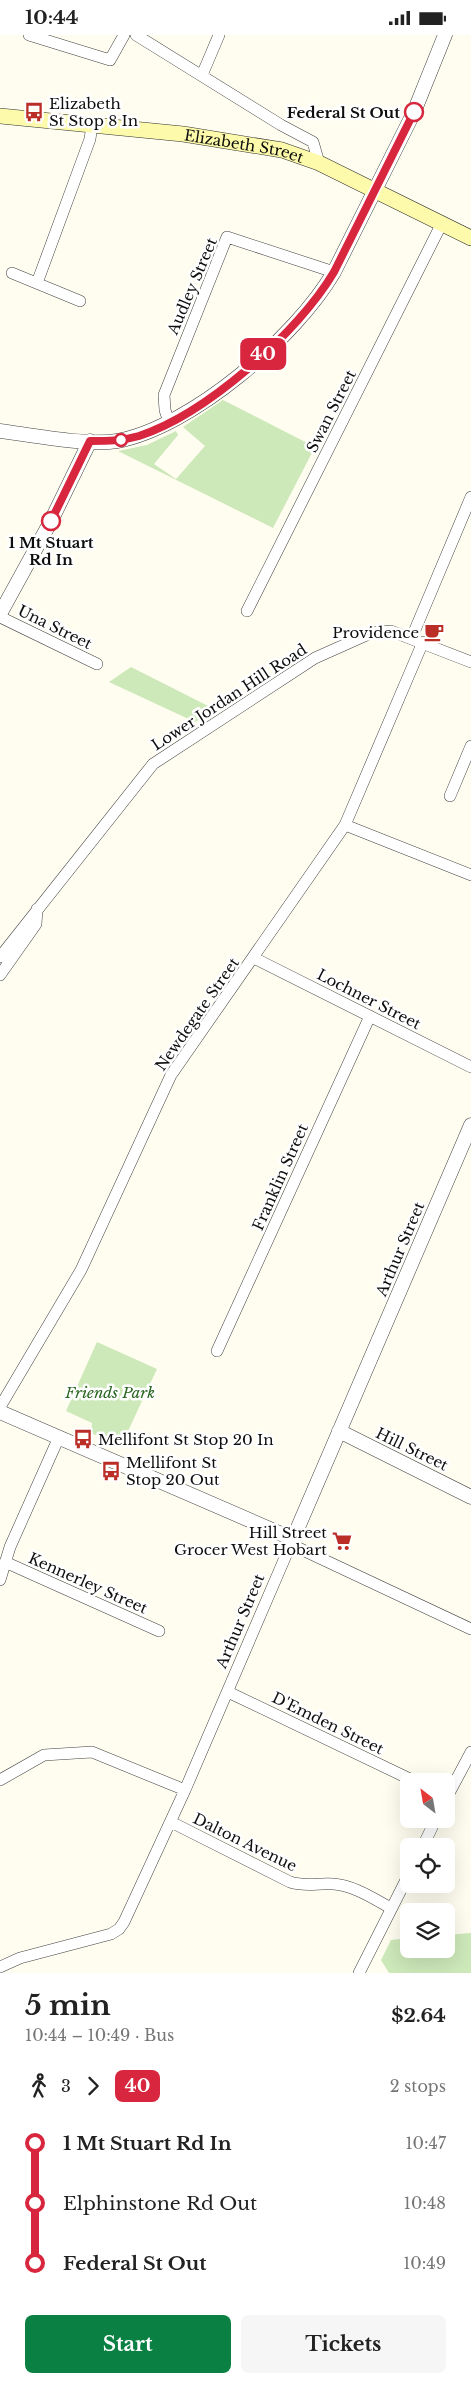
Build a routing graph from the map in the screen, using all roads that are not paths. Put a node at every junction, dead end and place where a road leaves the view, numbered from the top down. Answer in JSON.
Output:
{"nodes":[{"id":1,"x":29,"y":35,"type":"edge"},
{"id":2,"x":124,"y":35,"type":"edge"},
{"id":3,"x":136,"y":35,"type":"edge"},
{"id":4,"x":220,"y":35,"type":"edge"},
{"id":5,"x":445,"y":35,"type":"edge"},
{"id":6,"x":202,"y":75,"type":"junction"},
{"id":7,"x":0,"y":116,"type":"edge"},
{"id":8,"x":92,"y":125,"type":"junction"},
{"id":9,"x":319,"y":163,"type":"junction"},
{"id":10,"x":377,"y":190,"type":"junction"},
{"id":11,"x":442,"y":223,"type":"junction"},
{"id":12,"x":471,"y":238,"type":"edge"},
{"id":13,"x":334,"y":272,"type":"junction"},
{"id":14,"x":12,"y":273,"type":"dead end"},
{"id":15,"x":37,"y":283,"type":"junction"},
{"id":16,"x":80,"y":301,"type":"dead end"},
{"id":17,"x":170,"y":422,"type":"junction"},
{"id":18,"x":0,"y":431,"type":"edge"},
{"id":19,"x":90,"y":441,"type":"junction"},
{"id":20,"x":471,"y":497,"type":"edge"},
{"id":21,"x":247,"y":611,"type":"dead end"},
{"id":22,"x":0,"y":616,"type":"edge"},
{"id":23,"x":417,"y":640,"type":"junction"},
{"id":24,"x":471,"y":662,"type":"edge"},
{"id":25,"x":97,"y":664,"type":"dead end"},
{"id":26,"x":471,"y":746,"type":"edge"},
{"id":27,"x":450,"y":796,"type":"dead end"},
{"id":28,"x":345,"y":825,"type":"junction"},
{"id":29,"x":471,"y":875,"type":"edge"},
{"id":30,"x":37,"y":909,"type":"junction"},
{"id":31,"x":0,"y":957,"type":"edge"},
{"id":32,"x":254,"y":958,"type":"junction"},
{"id":33,"x":0,"y":975,"type":"edge"},
{"id":34,"x":370,"y":1016,"type":"junction"},
{"id":35,"x":471,"y":1067,"type":"edge"},
{"id":36,"x":471,"y":1125,"type":"edge"},
{"id":37,"x":217,"y":1351,"type":"dead end"},
{"id":38,"x":0,"y":1407,"type":"edge"},
{"id":39,"x":0,"y":1412,"type":"edge"},
{"id":40,"x":339,"y":1431,"type":"junction"},
{"id":41,"x":59,"y":1437,"type":"junction"},
{"id":42,"x":471,"y":1497,"type":"edge"},
{"id":43,"x":292,"y":1542,"type":"junction"},
{"id":44,"x":5,"y":1562,"type":"junction"},
{"id":45,"x":0,"y":1580,"type":"edge"},
{"id":46,"x":471,"y":1629,"type":"edge"},
{"id":47,"x":159,"y":1631,"type":"dead end"},
{"id":48,"x":228,"y":1692,"type":"junction"},
{"id":49,"x":471,"y":1752,"type":"edge"},
{"id":50,"x":400,"y":1774,"type":"edge"},
{"id":51,"x":0,"y":1780,"type":"edge"},
{"id":52,"x":455,"y":1783,"type":"edge"},
{"id":53,"x":185,"y":1790,"type":"junction"},
{"id":54,"x":170,"y":1822,"type":"junction"},
{"id":55,"x":400,"y":1890,"type":"edge"},
{"id":56,"x":391,"y":1908,"type":"junction"},
{"id":57,"x":0,"y":1967,"type":"edge"},
{"id":58,"x":359,"y":1973,"type":"edge"}],
"edges":[{"from":1,"to":2,"type":"street"},
{"from":3,"to":6,"type":"street"},
{"from":4,"to":6,"type":"street"},
{"from":5,"to":10,"type":"street"},
{"from":6,"to":9,"type":"street"},
{"from":7,"to":8,"type":"main road","name":"Elizabeth Street"},
{"from":8,"to":9,"type":"main road","name":"Elizabeth Street"},
{"from":8,"to":15,"type":"street"},
{"from":9,"to":10,"type":"main road","name":"Elizabeth Street"},
{"from":10,"to":11,"type":"main road","name":"Elizabeth Street"},
{"from":10,"to":13,"type":"street"},
{"from":11,"to":12,"type":"main road","name":"Elizabeth Street"},
{"from":11,"to":21,"type":"street","name":"Swan Street"},
{"from":13,"to":17,"type":"street"},
{"from":13,"to":17,"type":"street","name":"Audley Street"},
{"from":14,"to":15,"type":"street"},
{"from":15,"to":16,"type":"street"},
{"from":17,"to":19,"type":"street"},
{"from":18,"to":19,"type":"street"},
{"from":19,"to":22,"type":"street"},
{"from":20,"to":23,"type":"street","name":"Newdegate Street"},
{"from":22,"to":25,"type":"street","name":"Una Street"},
{"from":23,"to":24,"type":"street","name":"Lower Jordan Hill Road"},
{"from":23,"to":28,"type":"street","name":"Newdegate Street"},
{"from":23,"to":30,"type":"street","name":"Lower Jordan Hill Road"},
{"from":26,"to":27,"type":"street"},
{"from":28,"to":29,"type":"street"},
{"from":28,"to":32,"type":"street","name":"Newdegate Street"},
{"from":30,"to":31,"type":"street","name":"Lower Jordan Hill Road"},
{"from":30,"to":33,"type":"street","name":"Lower Jordan Hill Road"},
{"from":32,"to":34,"type":"street","name":"Lochner Street"},
{"from":32,"to":38,"type":"street","name":"Newdegate Street"},
{"from":34,"to":35,"type":"street","name":"Lochner Street"},
{"from":34,"to":37,"type":"street","name":"Franklin Street"},
{"from":36,"to":40,"type":"street","name":"Arthur Street"},
{"from":39,"to":41,"type":"street"},
{"from":40,"to":42,"type":"street","name":"Hill Street"},
{"from":40,"to":43,"type":"street","name":"Arthur Street"},
{"from":41,"to":43,"type":"street"},
{"from":41,"to":44,"type":"street"},
{"from":43,"to":46,"type":"street"},
{"from":43,"to":48,"type":"street","name":"Arthur Street"},
{"from":44,"to":45,"type":"street"},
{"from":44,"to":47,"type":"street","name":"Kennerley Street"},
{"from":48,"to":50,"type":"street","name":"D'Emden Street"},
{"from":48,"to":53,"type":"street","name":"Arthur Street"},
{"from":49,"to":52,"type":"street"},
{"from":51,"to":53,"type":"street"},
{"from":53,"to":54,"type":"street","name":"Arthur Street"},
{"from":54,"to":56,"type":"street","name":"Dalton Avenue"},
{"from":54,"to":57,"type":"street","name":"Arthur Street"},
{"from":55,"to":56,"type":"street"},
{"from":56,"to":58,"type":"street"}]}
